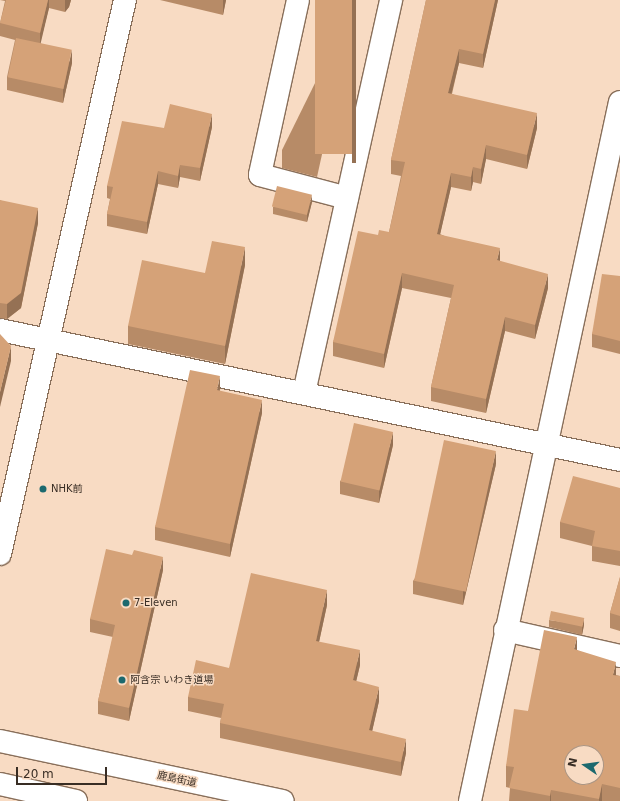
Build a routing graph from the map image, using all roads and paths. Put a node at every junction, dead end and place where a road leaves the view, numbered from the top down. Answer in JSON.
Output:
{"nodes":[{"id":1,"x":125,"y":0,"type":"edge"},
{"id":2,"x":298,"y":0,"type":"edge"},
{"id":3,"x":391,"y":0,"type":"edge"},
{"id":4,"x":620,"y":102,"type":"edge"},
{"id":5,"x":347,"y":198,"type":"junction"},
{"id":6,"x":0,"y":330,"type":"edge"},
{"id":7,"x":47,"y":339,"type":"junction"},
{"id":8,"x":304,"y":393,"type":"junction"},
{"id":9,"x":544,"y":444,"type":"junction"},
{"id":10,"x":620,"y":460,"type":"edge"},
{"id":11,"x":0,"y":554,"type":"edge"},
{"id":12,"x":505,"y":630,"type":"junction"},
{"id":13,"x":620,"y":656,"type":"edge"},
{"id":14,"x":0,"y":741,"type":"edge"},
{"id":15,"x":0,"y":784,"type":"edge"},
{"id":16,"x":76,"y":801,"type":"edge"},
{"id":17,"x":283,"y":801,"type":"edge"},
{"id":18,"x":470,"y":801,"type":"edge"}],
"edges":[{"from":1,"to":7,"type":"street"},
{"from":2,"to":5,"type":"street"},
{"from":3,"to":5,"type":"street"},
{"from":4,"to":9,"type":"street"},
{"from":5,"to":8,"type":"street"},
{"from":6,"to":7,"type":"street"},
{"from":7,"to":8,"type":"street"},
{"from":7,"to":11,"type":"street"},
{"from":8,"to":9,"type":"street"},
{"from":9,"to":10,"type":"street"},
{"from":9,"to":12,"type":"street"},
{"from":12,"to":13,"type":"street"},
{"from":12,"to":18,"type":"street"},
{"from":14,"to":17,"type":"street","name":"鹿島街道"},
{"from":15,"to":16,"type":"street"}]}
